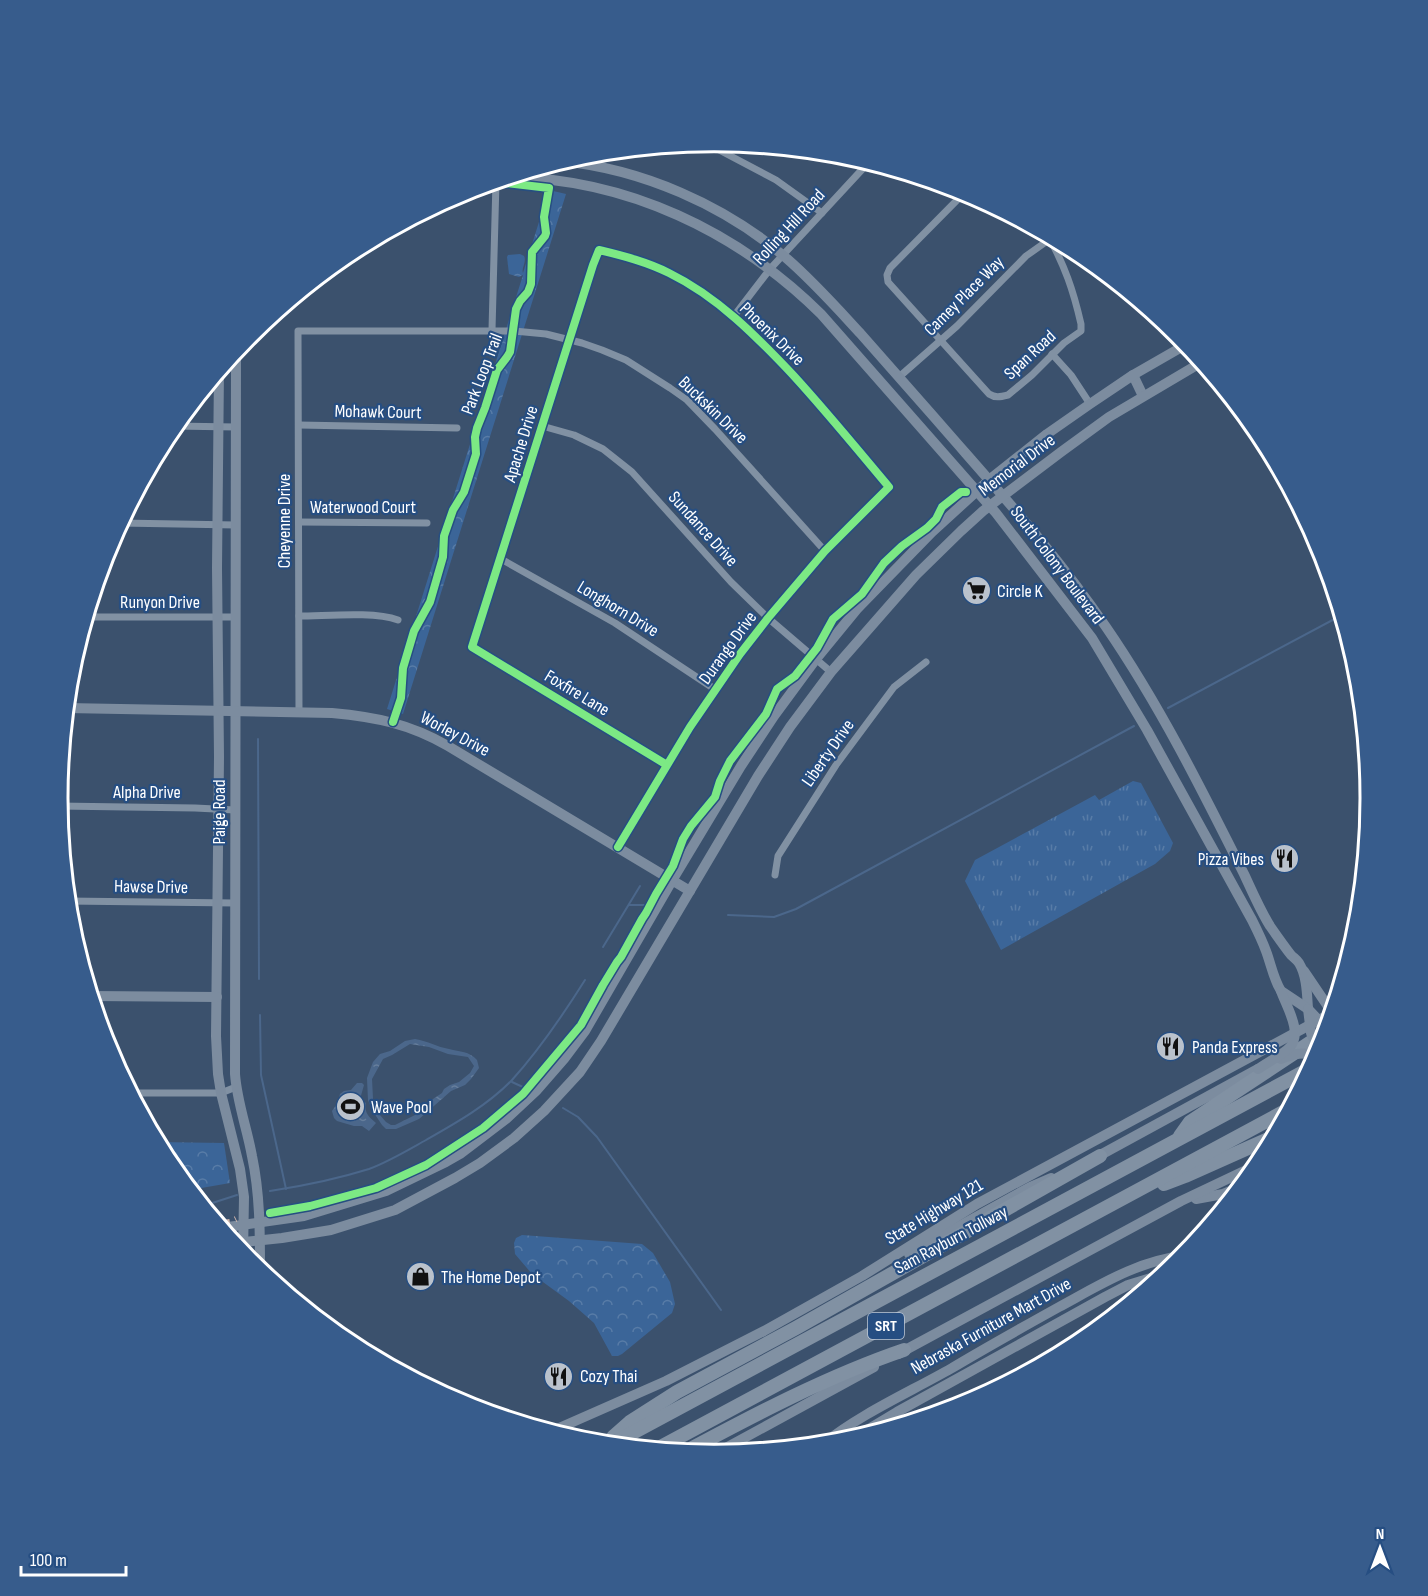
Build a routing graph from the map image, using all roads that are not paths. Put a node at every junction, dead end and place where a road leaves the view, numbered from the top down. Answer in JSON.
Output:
{"nodes":[{"id":1,"x":723,"y":152,"type":"edge"},
{"id":2,"x":588,"y":164,"type":"edge"},
{"id":3,"x":862,"y":169,"type":"edge"},
{"id":4,"x":532,"y":178,"type":"edge"},
{"id":5,"x":496,"y":190,"type":"edge"},
{"id":6,"x":957,"y":200,"type":"edge"},
{"id":7,"x":822,"y":213,"type":"junction"},
{"id":8,"x":1043,"y":242,"type":"edge"},
{"id":9,"x":1055,"y":249,"type":"edge"},
{"id":10,"x":599,"y":250,"type":"joint"},
{"id":11,"x":783,"y":255,"type":"junction"},
{"id":12,"x":770,"y":269,"type":"junction"},
{"id":13,"x":734,"y":316,"type":"junction"},
{"id":14,"x":492,"y":330,"type":"junction"},
{"id":15,"x":298,"y":331,"type":"joint"},
{"id":16,"x":570,"y":340,"type":"junction"},
{"id":17,"x":941,"y":341,"type":"junction"},
{"id":18,"x":1178,"y":349,"type":"edge"},
{"id":19,"x":1052,"y":354,"type":"junction"},
{"id":20,"x":236,"y":363,"type":"edge"},
{"id":21,"x":1195,"y":366,"type":"edge"},
{"id":22,"x":1133,"y":375,"type":"junction"},
{"id":23,"x":899,"y":377,"type":"junction"},
{"id":24,"x":219,"y":383,"type":"edge"},
{"id":25,"x":1143,"y":396,"type":"junction"},
{"id":26,"x":1090,"y":404,"type":"junction"},
{"id":27,"x":299,"y":425,"type":"junction"},
{"id":28,"x":185,"y":426,"type":"edge"},
{"id":29,"x":542,"y":426,"type":"junction"},
{"id":30,"x":219,"y":427,"type":"junction"},
{"id":31,"x":236,"y":427,"type":"junction"},
{"id":32,"x":457,"y":428,"type":"dead end"},
{"id":33,"x":989,"y":480,"type":"junction"},
{"id":34,"x":889,"y":487,"type":"joint"},
{"id":35,"x":976,"y":491,"type":"junction"},
{"id":36,"x":1004,"y":495,"type":"junction"},
{"id":37,"x":990,"y":506,"type":"junction"},
{"id":38,"x":299,"y":522,"type":"junction"},
{"id":39,"x":427,"y":522,"type":"dead end"},
{"id":40,"x":129,"y":523,"type":"edge"},
{"id":41,"x":218,"y":524,"type":"junction"},
{"id":42,"x":236,"y":525,"type":"junction"},
{"id":43,"x":825,"y":550,"type":"junction"},
{"id":44,"x":501,"y":560,"type":"junction"},
{"id":45,"x":299,"y":616,"type":"junction"},
{"id":46,"x":94,"y":617,"type":"edge"},
{"id":47,"x":218,"y":617,"type":"junction"},
{"id":48,"x":235,"y":617,"type":"junction"},
{"id":49,"x":768,"y":618,"type":"junction"},
{"id":50,"x":398,"y":620,"type":"dead end"},
{"id":51,"x":1107,"y":628,"type":"junction"},
{"id":52,"x":1092,"y":638,"type":"junction"},
{"id":53,"x":472,"y":647,"type":"joint"},
{"id":54,"x":816,"y":659,"type":"junction"},
{"id":55,"x":926,"y":662,"type":"dead end"},
{"id":56,"x":831,"y":672,"type":"junction"},
{"id":57,"x":716,"y":690,"type":"junction"},
{"id":58,"x":74,"y":708,"type":"edge"},
{"id":59,"x":219,"y":710,"type":"junction"},
{"id":60,"x":235,"y":711,"type":"junction"},
{"id":61,"x":299,"y":712,"type":"junction"},
{"id":62,"x":667,"y":765,"type":"junction"},
{"id":63,"x":68,"y":806,"type":"edge"},
{"id":64,"x":218,"y":809,"type":"junction"},
{"id":65,"x":235,"y":810,"type":"junction"},
{"id":66,"x":1225,"y":835,"type":"junction"},
{"id":67,"x":1209,"y":843,"type":"junction"},
{"id":68,"x":618,"y":847,"type":"junction"},
{"id":69,"x":775,"y":875,"type":"dead end"},
{"id":70,"x":673,"y":879,"type":"junction"},
{"id":71,"x":690,"y":891,"type":"junction"},
{"id":72,"x":76,"y":901,"type":"edge"},
{"id":73,"x":218,"y":903,"type":"junction"},
{"id":74,"x":235,"y":903,"type":"junction"},
{"id":75,"x":1300,"y":965,"type":"junction"},
{"id":76,"x":616,"y":977,"type":"junction"},
{"id":77,"x":632,"y":987,"type":"junction"},
{"id":78,"x":1281,"y":991,"type":"junction"},
{"id":79,"x":99,"y":996,"type":"edge"},
{"id":80,"x":217,"y":998,"type":"junction"},
{"id":81,"x":1327,"y":1004,"type":"edge"},
{"id":82,"x":1308,"y":1009,"type":"junction"},
{"id":83,"x":1322,"y":1018,"type":"edge"},
{"id":84,"x":1320,"y":1022,"type":"edge"},
{"id":85,"x":1313,"y":1039,"type":"edge"},
{"id":86,"x":1313,"y":1039,"type":"edge"},
{"id":87,"x":1307,"y":1054,"type":"edge"},
{"id":88,"x":1258,"y":1069,"type":"junction"},
{"id":89,"x":1298,"y":1075,"type":"edge"},
{"id":90,"x":236,"y":1087,"type":"junction"},
{"id":91,"x":139,"y":1093,"type":"edge"},
{"id":92,"x":221,"y":1093,"type":"junction"},
{"id":93,"x":1277,"y":1115,"type":"edge"},
{"id":94,"x":1177,"y":1140,"type":"junction"},
{"id":95,"x":1261,"y":1142,"type":"edge"},
{"id":96,"x":1100,"y":1156,"type":"junction"},
{"id":97,"x":446,"y":1162,"type":"junction"},
{"id":98,"x":1241,"y":1172,"type":"edge"},
{"id":99,"x":455,"y":1178,"type":"junction"},
{"id":100,"x":1226,"y":1193,"type":"edge"},
{"id":101,"x":1180,"y":1201,"type":"junction"},
{"id":102,"x":1114,"y":1203,"type":"junction"},
{"id":103,"x":260,"y":1223,"type":"junction"},
{"id":104,"x":243,"y":1225,"type":"junction"},
{"id":105,"x":231,"y":1227,"type":"edge"},
{"id":106,"x":240,"y":1237,"type":"edge"},
{"id":107,"x":260,"y":1241,"type":"junction"},
{"id":108,"x":245,"y":1242,"type":"edge"},
{"id":109,"x":260,"y":1258,"type":"edge"},
{"id":110,"x":1166,"y":1259,"type":"edge"},
{"id":111,"x":862,"y":1276,"type":"junction"},
{"id":112,"x":1144,"y":1280,"type":"edge"},
{"id":113,"x":904,"y":1350,"type":"junction"},
{"id":114,"x":880,"y":1422,"type":"edge"},
{"id":115,"x":564,"y":1426,"type":"edge"},
{"id":116,"x":839,"y":1432,"type":"edge"},
{"id":117,"x":614,"y":1436,"type":"edge"},
{"id":118,"x":623,"y":1438,"type":"edge"},
{"id":119,"x":669,"y":1443,"type":"edge"},
{"id":120,"x":700,"y":1444,"type":"edge"},
{"id":121,"x":734,"y":1444,"type":"edge"}],
"edges":[{"from":1,"to":7,"type":"street"},
{"from":2,"to":11,"type":"main road","name":"South Colony Boulevard"},
{"from":3,"to":7,"type":"street","name":"Rolling Hill Road"},
{"from":4,"to":12,"type":"main road","name":"South Colony Boulevard"},
{"from":5,"to":14,"type":"street"},
{"from":6,"to":17,"type":"street"},
{"from":7,"to":11,"type":"street","name":"Rolling Hill Road"},
{"from":8,"to":17,"type":"street","name":"Camey Place Way"},
{"from":9,"to":19,"type":"street","name":"Span Road"},
{"from":10,"to":13,"type":"street","name":"Phoenix Drive"},
{"from":10,"to":16,"type":"street","name":"Apache Drive"},
{"from":11,"to":12,"type":"street","name":"Rolling Hill Road"},
{"from":11,"to":23,"type":"main road","name":"South Colony Boulevard"},
{"from":12,"to":13,"type":"street","name":"Rolling Hill Road"},
{"from":12,"to":35,"type":"main road","name":"South Colony Boulevard"},
{"from":13,"to":34,"type":"street","name":"Phoenix Drive"},
{"from":14,"to":15,"type":"street","name":"Buckskin Drive"},
{"from":14,"to":16,"type":"street","name":"Buckskin Drive"},
{"from":15,"to":27,"type":"street","name":"Cheyenne Drive"},
{"from":16,"to":29,"type":"street","name":"Apache Drive"},
{"from":16,"to":43,"type":"street","name":"Buckskin Drive"},
{"from":17,"to":19,"type":"street","name":"Span Road"},
{"from":17,"to":23,"type":"street","name":"Camey Place Way"},
{"from":18,"to":22,"type":"main road","name":"Memorial Drive"},
{"from":19,"to":26,"type":"street"},
{"from":20,"to":31,"type":"main road","name":"Paige Road"},
{"from":21,"to":25,"type":"main road","name":"Memorial Drive"},
{"from":22,"to":25,"type":"main road"},
{"from":22,"to":26,"type":"main road","name":"Memorial Drive"},
{"from":23,"to":33,"type":"main road","name":"South Colony Boulevard"},
{"from":24,"to":30,"type":"main road","name":"Paige Road"},
{"from":25,"to":36,"type":"main road","name":"Memorial Drive"},
{"from":26,"to":33,"type":"main road","name":"Memorial Drive"},
{"from":27,"to":32,"type":"street","name":"Mohawk Court"},
{"from":27,"to":38,"type":"street","name":"Cheyenne Drive"},
{"from":28,"to":30,"type":"street"},
{"from":29,"to":44,"type":"street","name":"Apache Drive"},
{"from":29,"to":49,"type":"street","name":"Sundance Drive"},
{"from":30,"to":31,"type":"street"},
{"from":30,"to":41,"type":"main road","name":"Paige Road"},
{"from":31,"to":42,"type":"main road","name":"Paige Road"},
{"from":33,"to":35,"type":"main road","name":"Memorial Drive"},
{"from":33,"to":36,"type":"main road","name":"South Colony Boulevard"},
{"from":34,"to":43,"type":"street","name":"Durango Drive"},
{"from":35,"to":37,"type":"main road","name":"South Colony Boulevard"},
{"from":35,"to":54,"type":"main road","name":"Memorial Drive"},
{"from":36,"to":37,"type":"main road","name":"Memorial Drive"},
{"from":36,"to":51,"type":"main road","name":"South Colony Boulevard"},
{"from":37,"to":52,"type":"main road","name":"South Colony Boulevard"},
{"from":37,"to":56,"type":"main road","name":"Memorial Drive"},
{"from":38,"to":39,"type":"street","name":"Waterwood Court"},
{"from":38,"to":45,"type":"street","name":"Cheyenne Drive"},
{"from":40,"to":41,"type":"street"},
{"from":41,"to":42,"type":"street"},
{"from":41,"to":47,"type":"main road","name":"Paige Road"},
{"from":42,"to":48,"type":"main road","name":"Paige Road"},
{"from":43,"to":49,"type":"street","name":"Durango Drive"},
{"from":44,"to":53,"type":"street","name":"Apache Drive"},
{"from":44,"to":57,"type":"street","name":"Longhorn Drive"},
{"from":45,"to":50,"type":"street"},
{"from":45,"to":61,"type":"street","name":"Cheyenne Drive"},
{"from":46,"to":47,"type":"street","name":"Runyon Drive"},
{"from":47,"to":48,"type":"street","name":"Runyon Drive"},
{"from":47,"to":59,"type":"main road","name":"Paige Road"},
{"from":48,"to":60,"type":"main road","name":"Paige Road"},
{"from":49,"to":54,"type":"street","name":"Sundance Drive"},
{"from":49,"to":57,"type":"street","name":"Durango Drive"},
{"from":51,"to":52,"type":"main road"},
{"from":51,"to":66,"type":"main road","name":"South Colony Boulevard"},
{"from":52,"to":67,"type":"main road","name":"South Colony Boulevard"},
{"from":53,"to":62,"type":"street","name":"Foxfire Lane"},
{"from":54,"to":56,"type":"street","name":"Sundance Drive"},
{"from":54,"to":70,"type":"main road","name":"Memorial Drive"},
{"from":55,"to":69,"type":"street","name":"Liberty Drive"},
{"from":56,"to":71,"type":"main road","name":"Memorial Drive"},
{"from":57,"to":62,"type":"street","name":"Durango Drive"},
{"from":58,"to":59,"type":"main road","name":"Worley Drive"},
{"from":59,"to":60,"type":"main road","name":"Worley Drive"},
{"from":59,"to":64,"type":"main road","name":"Paige Road"},
{"from":60,"to":61,"type":"main road","name":"Worley Drive"},
{"from":60,"to":65,"type":"main road","name":"Paige Road"},
{"from":61,"to":68,"type":"main road","name":"Worley Drive"},
{"from":62,"to":68,"type":"street","name":"Durango Drive"},
{"from":63,"to":64,"type":"street","name":"Alpha Drive"},
{"from":64,"to":65,"type":"street","name":"Alpha Drive"},
{"from":64,"to":73,"type":"main road","name":"Paige Road"},
{"from":65,"to":74,"type":"main road","name":"Paige Road"},
{"from":66,"to":67,"type":"main road"},
{"from":66,"to":75,"type":"main road","name":"South Colony Boulevard"},
{"from":67,"to":78,"type":"main road","name":"South Colony Boulevard"},
{"from":68,"to":70,"type":"main road","name":"Worley Drive"},
{"from":70,"to":71,"type":"main road","name":"Worley Drive"},
{"from":70,"to":76,"type":"main road","name":"Memorial Drive"},
{"from":71,"to":77,"type":"main road","name":"Memorial Drive"},
{"from":72,"to":73,"type":"street","name":"Hawse Drive"},
{"from":73,"to":74,"type":"street","name":"Hawse Drive"},
{"from":73,"to":80,"type":"main road","name":"Paige Road"},
{"from":74,"to":90,"type":"main road","name":"Paige Road"},
{"from":75,"to":81,"type":"main road","name":"South Colony Boulevard"},
{"from":75,"to":82,"type":"main road"},
{"from":76,"to":77,"type":"main road"},
{"from":76,"to":97,"type":"main road","name":"Memorial Drive"},
{"from":77,"to":99,"type":"main road","name":"Memorial Drive"},
{"from":78,"to":82,"type":"main road","name":"South Colony Boulevard"},
{"from":78,"to":88,"type":"main road","bridge":true},
{"from":79,"to":80,"type":"main road"},
{"from":80,"to":92,"type":"main road","name":"Paige Road"},
{"from":82,"to":84,"type":"main road","name":"South Colony Boulevard","bridge":true},
{"from":82,"to":85,"type":"main road","bridge":true},
{"from":83,"to":111,"type":"main road","name":"State Highway 121"},
{"from":86,"to":94,"type":"highway"},
{"from":87,"to":88,"type":"main road","bridge":true},
{"from":88,"to":96,"type":"main road"},
{"from":89,"to":94,"type":"highway","name":"Sam Rayburn Tollway","number":"SRT"},
{"from":90,"to":92,"type":"street"},
{"from":90,"to":103,"type":"main road","name":"Paige Road"},
{"from":91,"to":92,"type":"street"},
{"from":92,"to":104,"type":"main road","name":"Paige Road"},
{"from":93,"to":102,"type":"highway","number":"SRT"},
{"from":94,"to":118,"type":"highway","name":"Sam Rayburn Tollway","number":"SRT"},
{"from":95,"to":102,"type":"highway"},
{"from":96,"to":111,"type":"main road"},
{"from":96,"to":117,"type":"highway"},
{"from":97,"to":99,"type":"main road"},
{"from":97,"to":103,"type":"main road","name":"Memorial Drive"},
{"from":98,"to":101,"type":"main road"},
{"from":99,"to":107,"type":"main road","name":"Memorial Drive"},
{"from":100,"to":101,"type":"main road"},
{"from":101,"to":113,"type":"main road"},
{"from":102,"to":119,"type":"highway","number":"SRT"},
{"from":103,"to":104,"type":"main road","name":"Memorial Drive"},
{"from":103,"to":107,"type":"main road","name":"Paige Road"},
{"from":104,"to":105,"type":"main road","name":"Memorial Drive"},
{"from":104,"to":106,"type":"main road","name":"Paige Road"},
{"from":107,"to":108,"type":"main road","name":"Memorial Drive"},
{"from":107,"to":109,"type":"main road","name":"Paige Road"},
{"from":110,"to":116,"type":"main road","name":"Nebraska Furniture Mart Drive"},
{"from":111,"to":115,"type":"main road","name":"State Highway 121"},
{"from":112,"to":114,"type":"main road","name":"Nebraska Furniture Mart Drive"},
{"from":113,"to":120,"type":"highway"},
{"from":113,"to":121,"type":"main road"}]}
